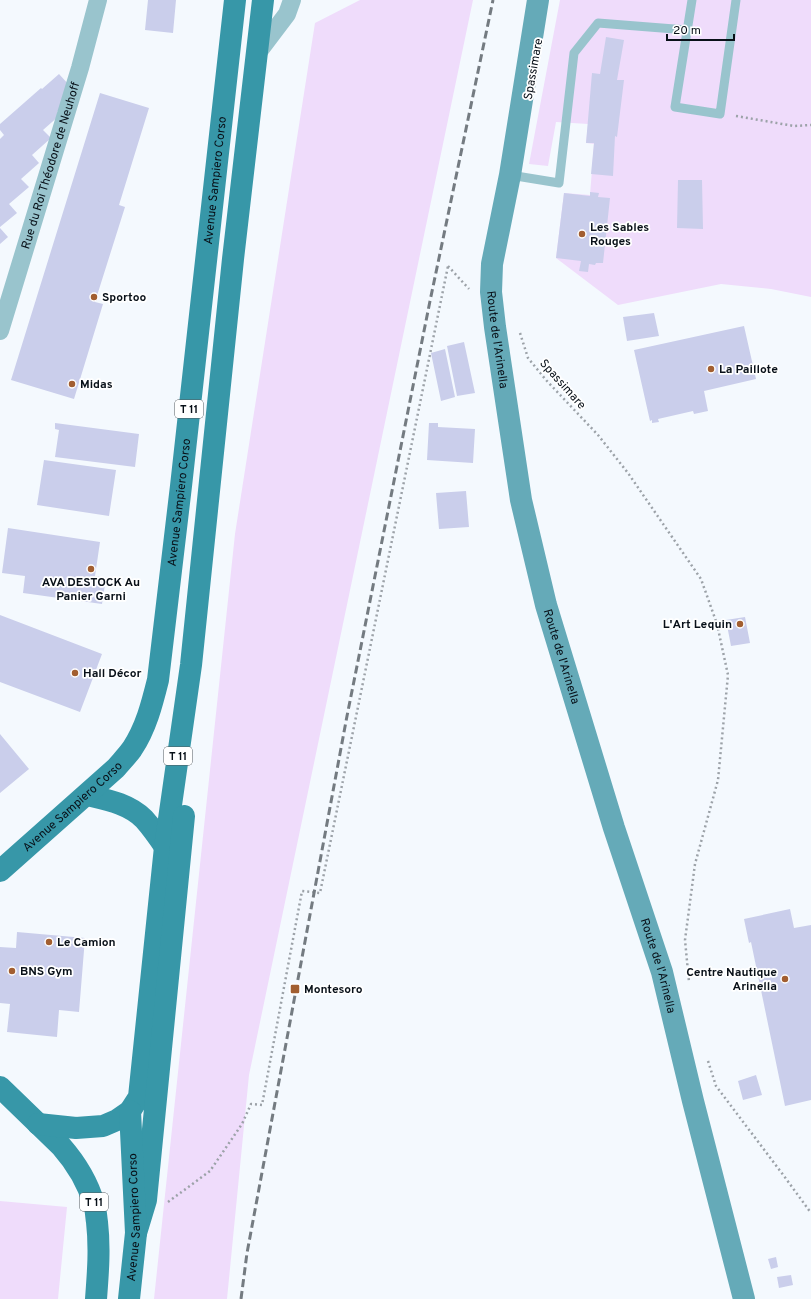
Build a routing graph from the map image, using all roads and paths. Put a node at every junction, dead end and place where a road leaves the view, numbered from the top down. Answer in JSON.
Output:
{"nodes":[{"id":1,"x":98,"y":0,"type":"edge"},
{"id":2,"x":234,"y":0,"type":"edge"},
{"id":3,"x":263,"y":0,"type":"edge"},
{"id":4,"x":292,"y":0,"type":"edge"},
{"id":5,"x":538,"y":0,"type":"edge"},
{"id":6,"x":692,"y":0,"type":"edge"},
{"id":7,"x":736,"y":0,"type":"edge"},
{"id":8,"x":687,"y":30,"type":"junction"},
{"id":9,"x":256,"y":55,"type":"junction"},
{"id":10,"x":720,"y":114,"type":"junction"},
{"id":11,"x":811,"y":125,"type":"edge"},
{"id":12,"x":510,"y":174,"type":"junction"},
{"id":13,"x":472,"y":292,"type":"dead end"},
{"id":14,"x":518,"y":328,"type":"dead end"},
{"id":15,"x":0,"y":331,"type":"edge"},
{"id":16,"x":191,"y":666,"type":"junction"},
{"id":17,"x":87,"y":795,"type":"junction"},
{"id":18,"x":165,"y":847,"type":"junction"},
{"id":19,"x":3,"y":865,"type":"edge"},
{"id":20,"x":690,"y":987,"type":"dead end"},
{"id":21,"x":707,"y":1056,"type":"dead end"},
{"id":22,"x":0,"y":1087,"type":"edge"},
{"id":23,"x":130,"y":1111,"type":"junction"},
{"id":24,"x":38,"y":1124,"type":"junction"},
{"id":25,"x":167,"y":1203,"type":"dead end"},
{"id":26,"x":811,"y":1213,"type":"edge"},
{"id":27,"x":136,"y":1233,"type":"junction"},
{"id":28,"x":96,"y":1299,"type":"edge"},
{"id":29,"x":129,"y":1299,"type":"edge"},
{"id":30,"x":744,"y":1299,"type":"edge"}],
"edges":[{"from":1,"to":15,"type":"street","name":"Rue du Roi Théodore de Neuhoff"},
{"from":2,"to":17,"type":"main road","name":"Avenue Sampiero Corso","number":"T 11"},
{"from":3,"to":9,"type":"main road","number":"T 11"},
{"from":4,"to":9,"type":"street"},
{"from":5,"to":12,"type":"street","name":"Route de l'Arinella"},
{"from":6,"to":8,"type":"lane"},
{"from":7,"to":10,"type":"lane"},
{"from":8,"to":10,"type":"lane"},
{"from":8,"to":12,"type":"lane"},
{"from":9,"to":16,"type":"main road","number":"T 11"},
{"from":10,"to":11,"type":"path"},
{"from":12,"to":30,"type":"street","name":"Route de l'Arinella"},
{"from":13,"to":25,"type":"path"},
{"from":14,"to":20,"type":"path","name":"Spassimare"},
{"from":16,"to":18,"type":"main road","number":"T 11"},
{"from":16,"to":27,"type":"main road"},
{"from":17,"to":18,"type":"main road"},
{"from":17,"to":19,"type":"main road","name":"Avenue Sampiero Corso"},
{"from":18,"to":23,"type":"main road"},
{"from":21,"to":26,"type":"path"},
{"from":22,"to":24,"type":"main road"},
{"from":23,"to":24,"type":"main road"},
{"from":23,"to":27,"type":"main road","name":"Avenue Sampiero Corso"},
{"from":24,"to":28,"type":"main road","number":"T 11"},
{"from":27,"to":29,"type":"main road","name":"Avenue Sampiero Corso"}]}
